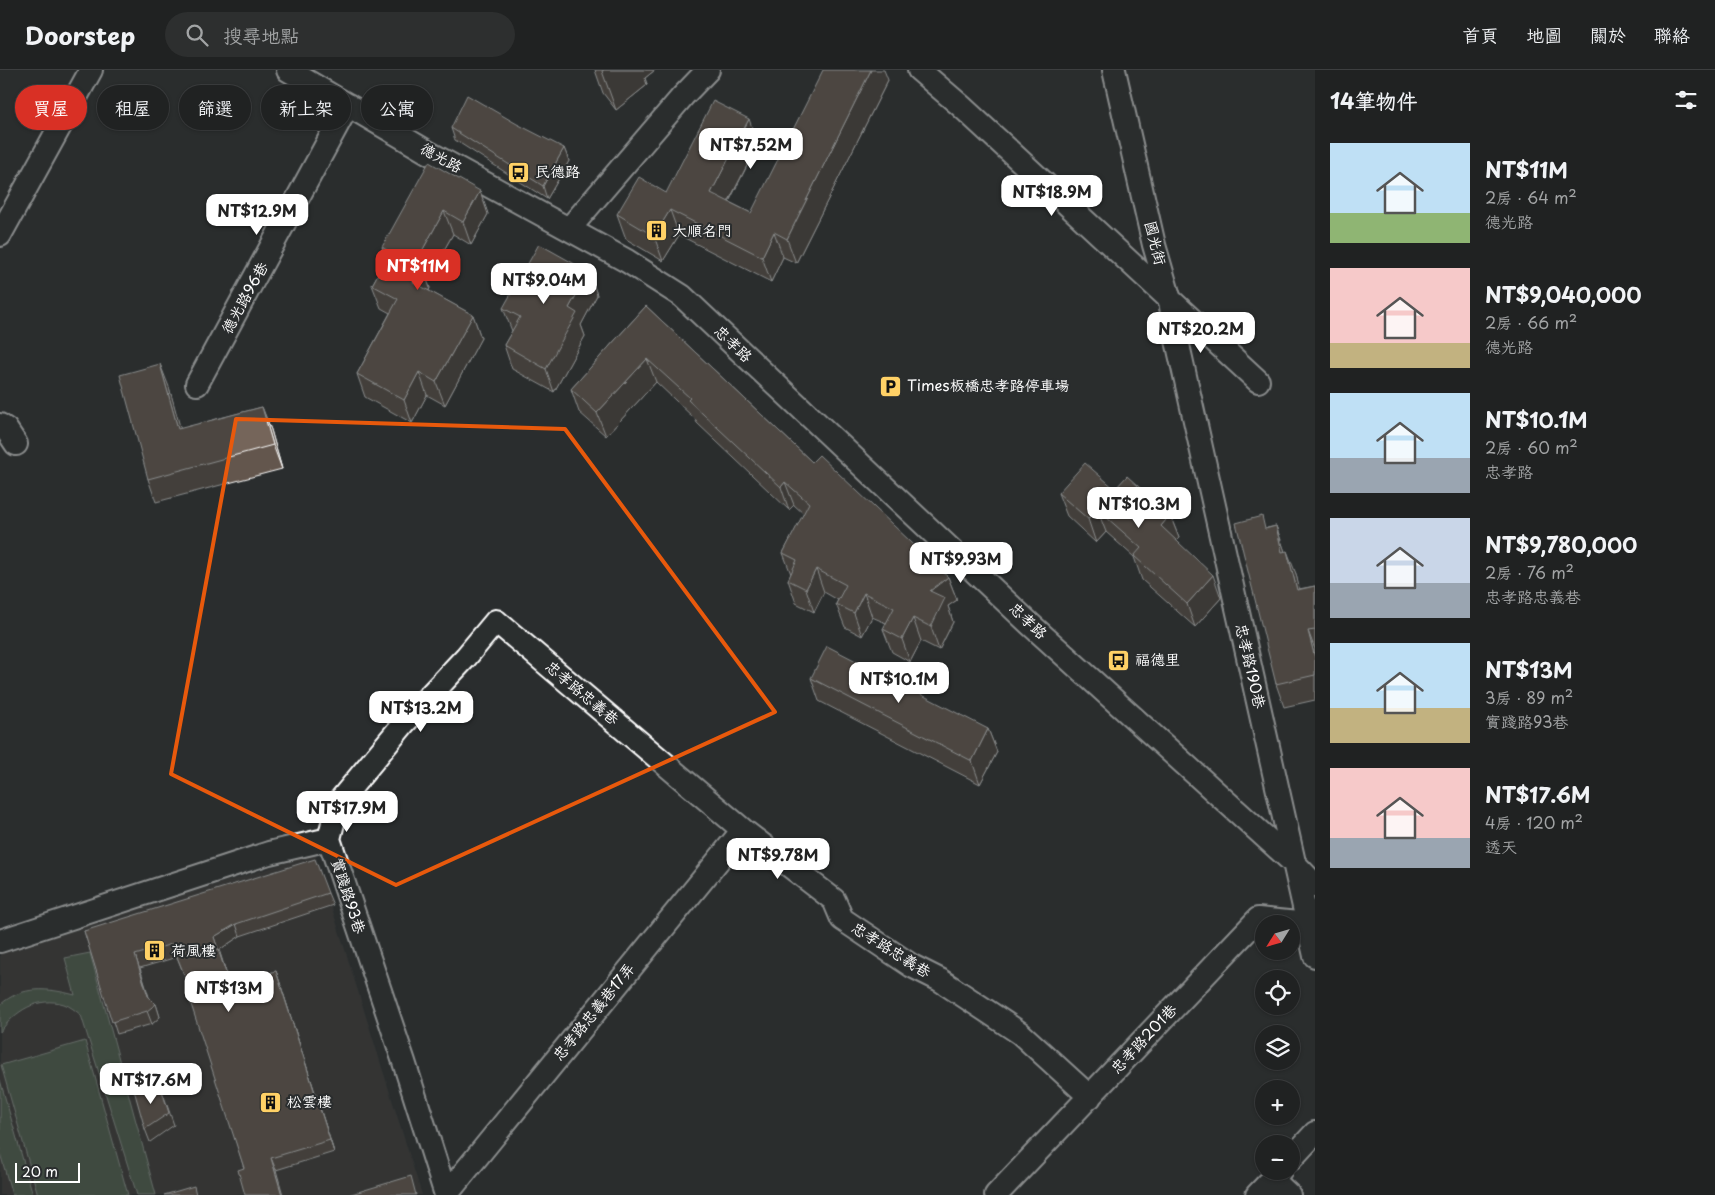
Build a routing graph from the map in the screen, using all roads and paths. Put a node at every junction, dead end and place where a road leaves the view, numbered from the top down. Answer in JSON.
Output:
{"nodes":[{"id":1,"x":91,"y":70,"type":"edge"},
{"id":2,"x":288,"y":70,"type":"edge"},
{"id":3,"x":708,"y":70,"type":"edge"},
{"id":4,"x":919,"y":70,"type":"edge"},
{"id":5,"x":1114,"y":70,"type":"edge"},
{"id":6,"x":319,"y":77,"type":"edge"},
{"id":7,"x":351,"y":107,"type":"edge"},
{"id":8,"x":334,"y":130,"type":"edge"},
{"id":9,"x":569,"y":229,"type":"junction"},
{"id":10,"x":0,"y":235,"type":"edge"},
{"id":11,"x":627,"y":261,"type":"joint"},
{"id":12,"x":1170,"y":300,"type":"junction"},
{"id":13,"x":1258,"y":381,"type":"dead end"},
{"id":14,"x":197,"y":384,"type":"dead end"},
{"id":15,"x":0,"y":425,"type":"edge"},
{"id":16,"x":8,"y":444,"type":"edge"},
{"id":17,"x":1205,"y":467,"type":"joint"},
{"id":18,"x":742,"y":830,"type":"junction"},
{"id":19,"x":329,"y":839,"type":"junction"},
{"id":20,"x":1295,"y":864,"type":"junction"},
{"id":21,"x":1315,"y":885,"type":"edge"},
{"id":22,"x":1308,"y":924,"type":"junction"},
{"id":23,"x":0,"y":941,"type":"edge"},
{"id":24,"x":1315,"y":956,"type":"edge"},
{"id":25,"x":1090,"y":1097,"type":"junction"},
{"id":26,"x":1315,"y":1133,"type":"edge"},
{"id":27,"x":1300,"y":1149,"type":"edge"},
{"id":28,"x":1270,"y":1182,"type":"edge"},
{"id":29,"x":446,"y":1195,"type":"edge"},
{"id":30,"x":996,"y":1195,"type":"edge"},
{"id":31,"x":1289,"y":1195,"type":"edge"}],
"edges":[{"from":1,"to":10,"type":"street"},
{"from":2,"to":6,"type":"street","name":"德光路"},
{"from":3,"to":9,"type":"street"},
{"from":4,"to":12,"type":"street"},
{"from":5,"to":12,"type":"street","name":"國光街"},
{"from":7,"to":9,"type":"street","name":"德光路"},
{"from":8,"to":14,"type":"street","name":"德光路96巷"},
{"from":9,"to":11,"type":"street","name":"德光路"},
{"from":11,"to":20,"type":"street","name":"忠孝路"},
{"from":12,"to":13,"type":"street"},
{"from":12,"to":17,"type":"street","name":"國光街"},
{"from":15,"to":16,"type":"street"},
{"from":17,"to":20,"type":"street","name":"忠孝路190巷"},
{"from":18,"to":19,"type":"street","name":"忠孝路忠義巷"},
{"from":18,"to":25,"type":"street","name":"忠孝路忠義巷"},
{"from":18,"to":29,"type":"street","name":"忠孝路忠義巷17弄"},
{"from":19,"to":23,"type":"street","name":"實踐路93巷"},
{"from":19,"to":29,"type":"street","name":"實踐路93巷"},
{"from":20,"to":21,"type":"street","name":"忠孝路"},
{"from":20,"to":22,"type":"street","name":"忠孝路190巷"},
{"from":22,"to":24,"type":"street","name":"忠孝路190巷"},
{"from":22,"to":25,"type":"street","name":"忠孝路201巷"},
{"from":25,"to":30,"type":"street","name":"忠孝路201巷"},
{"from":26,"to":27,"type":"street"},
{"from":28,"to":31,"type":"street"}]}
